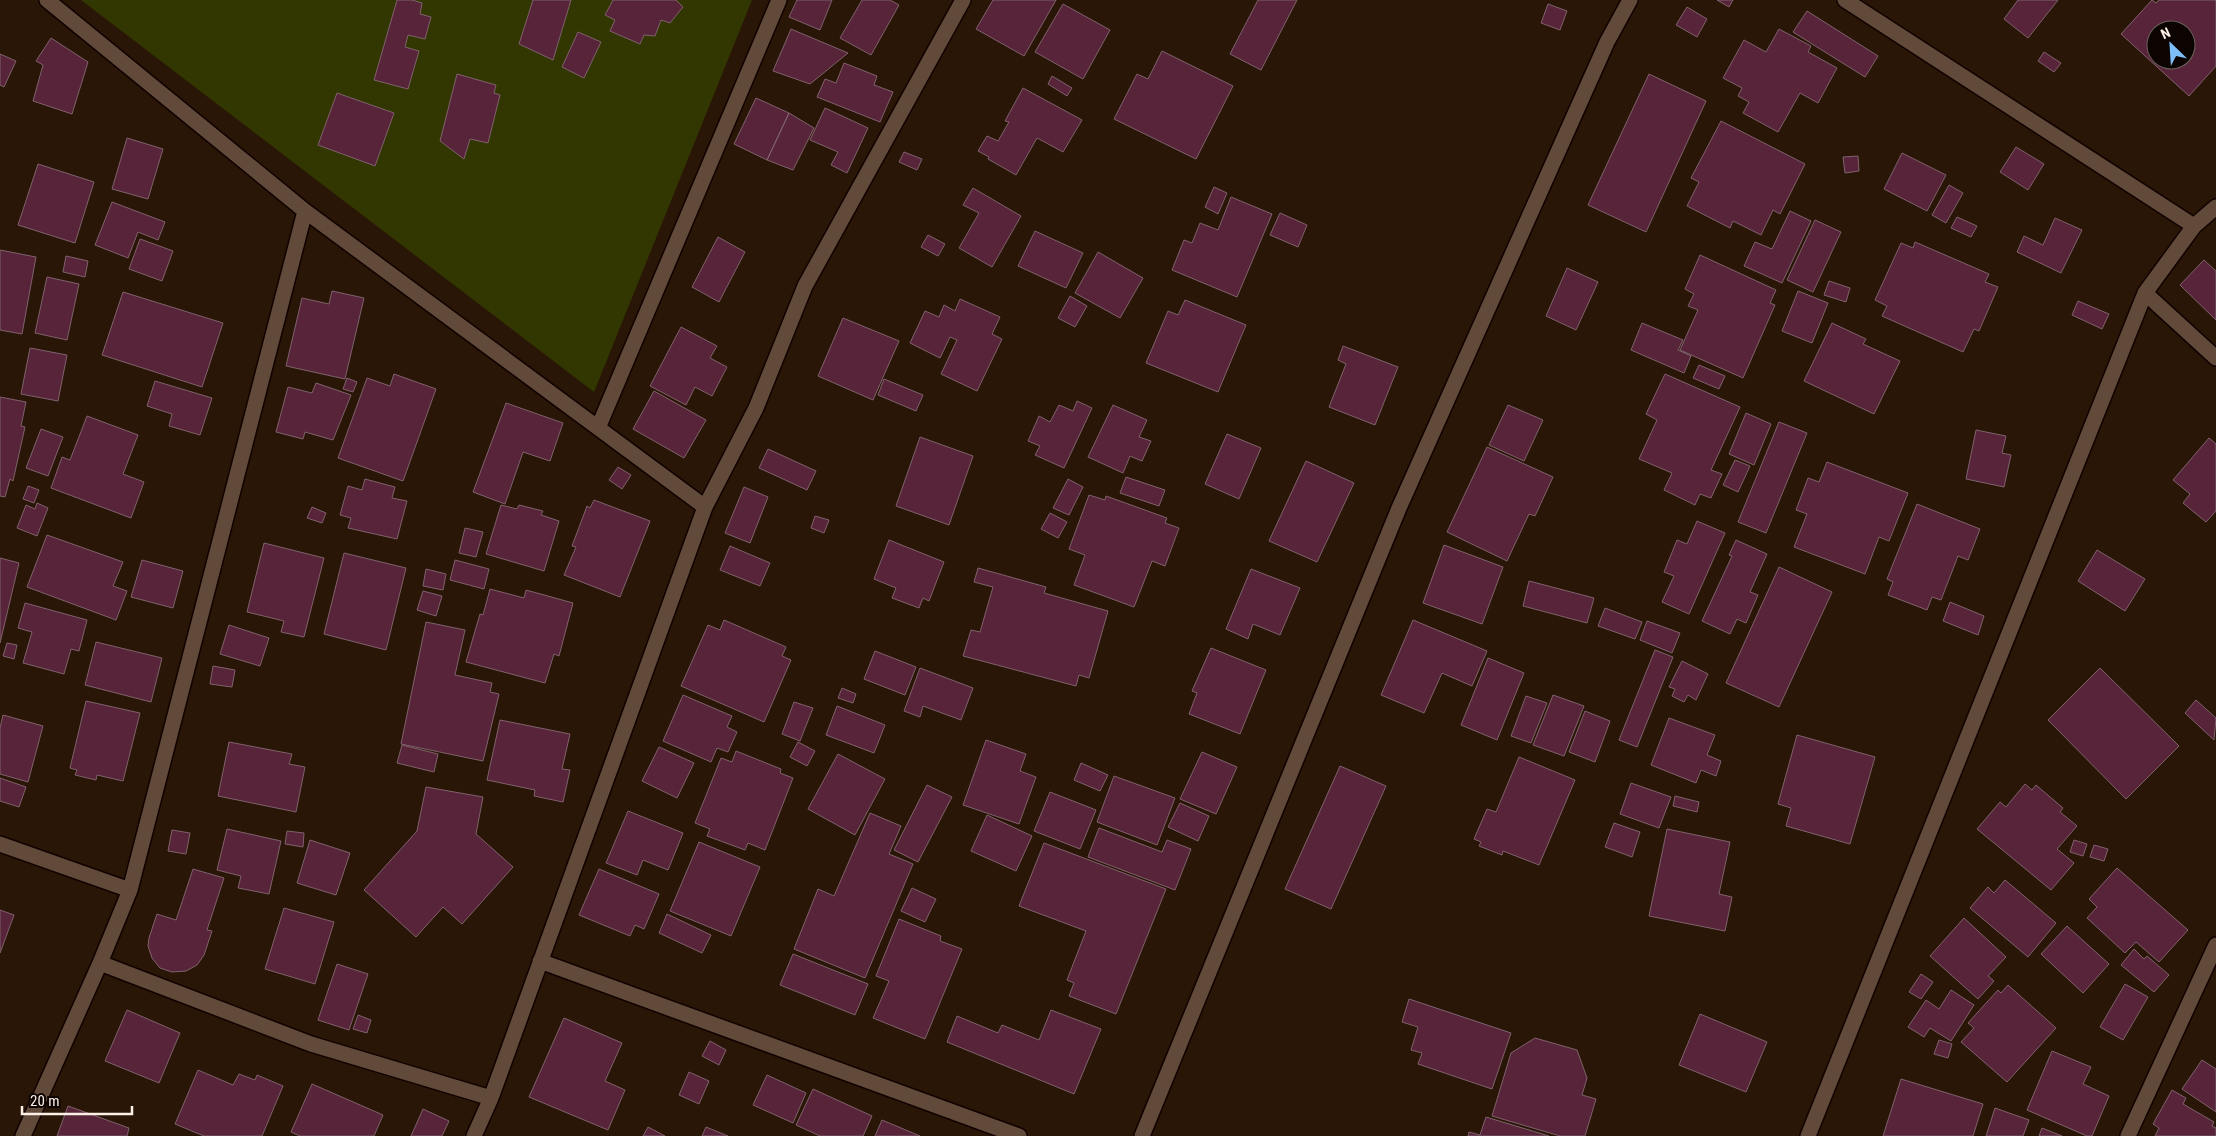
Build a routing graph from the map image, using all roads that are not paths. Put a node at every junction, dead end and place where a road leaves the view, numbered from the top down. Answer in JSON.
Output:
{"nodes":[{"id":1,"x":47,"y":0,"type":"edge"},
{"id":2,"x":779,"y":0,"type":"edge"},
{"id":3,"x":962,"y":0,"type":"edge"},
{"id":4,"x":1630,"y":0,"type":"edge"},
{"id":5,"x":1845,"y":0,"type":"edge"},
{"id":6,"x":2216,"y":206,"type":"edge"},
{"id":7,"x":305,"y":211,"type":"junction"},
{"id":8,"x":2194,"y":226,"type":"junction"},
{"id":9,"x":2145,"y":293,"type":"junction"},
{"id":10,"x":2216,"y":358,"type":"edge"},
{"id":11,"x":598,"y":428,"type":"junction"},
{"id":12,"x":705,"y":507,"type":"junction"},
{"id":13,"x":0,"y":844,"type":"edge"},
{"id":14,"x":130,"y":890,"type":"junction"},
{"id":15,"x":2216,"y":944,"type":"edge"},
{"id":16,"x":540,"y":961,"type":"junction"},
{"id":17,"x":100,"y":963,"type":"junction"},
{"id":18,"x":491,"y":1098,"type":"junction"},
{"id":19,"x":23,"y":1136,"type":"edge"},
{"id":20,"x":474,"y":1136,"type":"edge"},
{"id":21,"x":1019,"y":1136,"type":"edge"},
{"id":22,"x":1142,"y":1136,"type":"edge"},
{"id":23,"x":1808,"y":1136,"type":"edge"},
{"id":24,"x":2128,"y":1136,"type":"edge"}],
"edges":[{"from":1,"to":7,"type":"street"},
{"from":2,"to":11,"type":"street"},
{"from":3,"to":12,"type":"street"},
{"from":4,"to":22,"type":"street"},
{"from":5,"to":8,"type":"street"},
{"from":6,"to":8,"type":"street"},
{"from":7,"to":11,"type":"street"},
{"from":7,"to":14,"type":"street"},
{"from":8,"to":9,"type":"street"},
{"from":9,"to":10,"type":"street"},
{"from":9,"to":23,"type":"street"},
{"from":11,"to":12,"type":"street"},
{"from":12,"to":16,"type":"street"},
{"from":13,"to":14,"type":"street"},
{"from":14,"to":17,"type":"street"},
{"from":15,"to":24,"type":"street"},
{"from":16,"to":18,"type":"street"},
{"from":16,"to":21,"type":"street"},
{"from":17,"to":18,"type":"street"},
{"from":17,"to":19,"type":"street"},
{"from":18,"to":20,"type":"street"}]}
